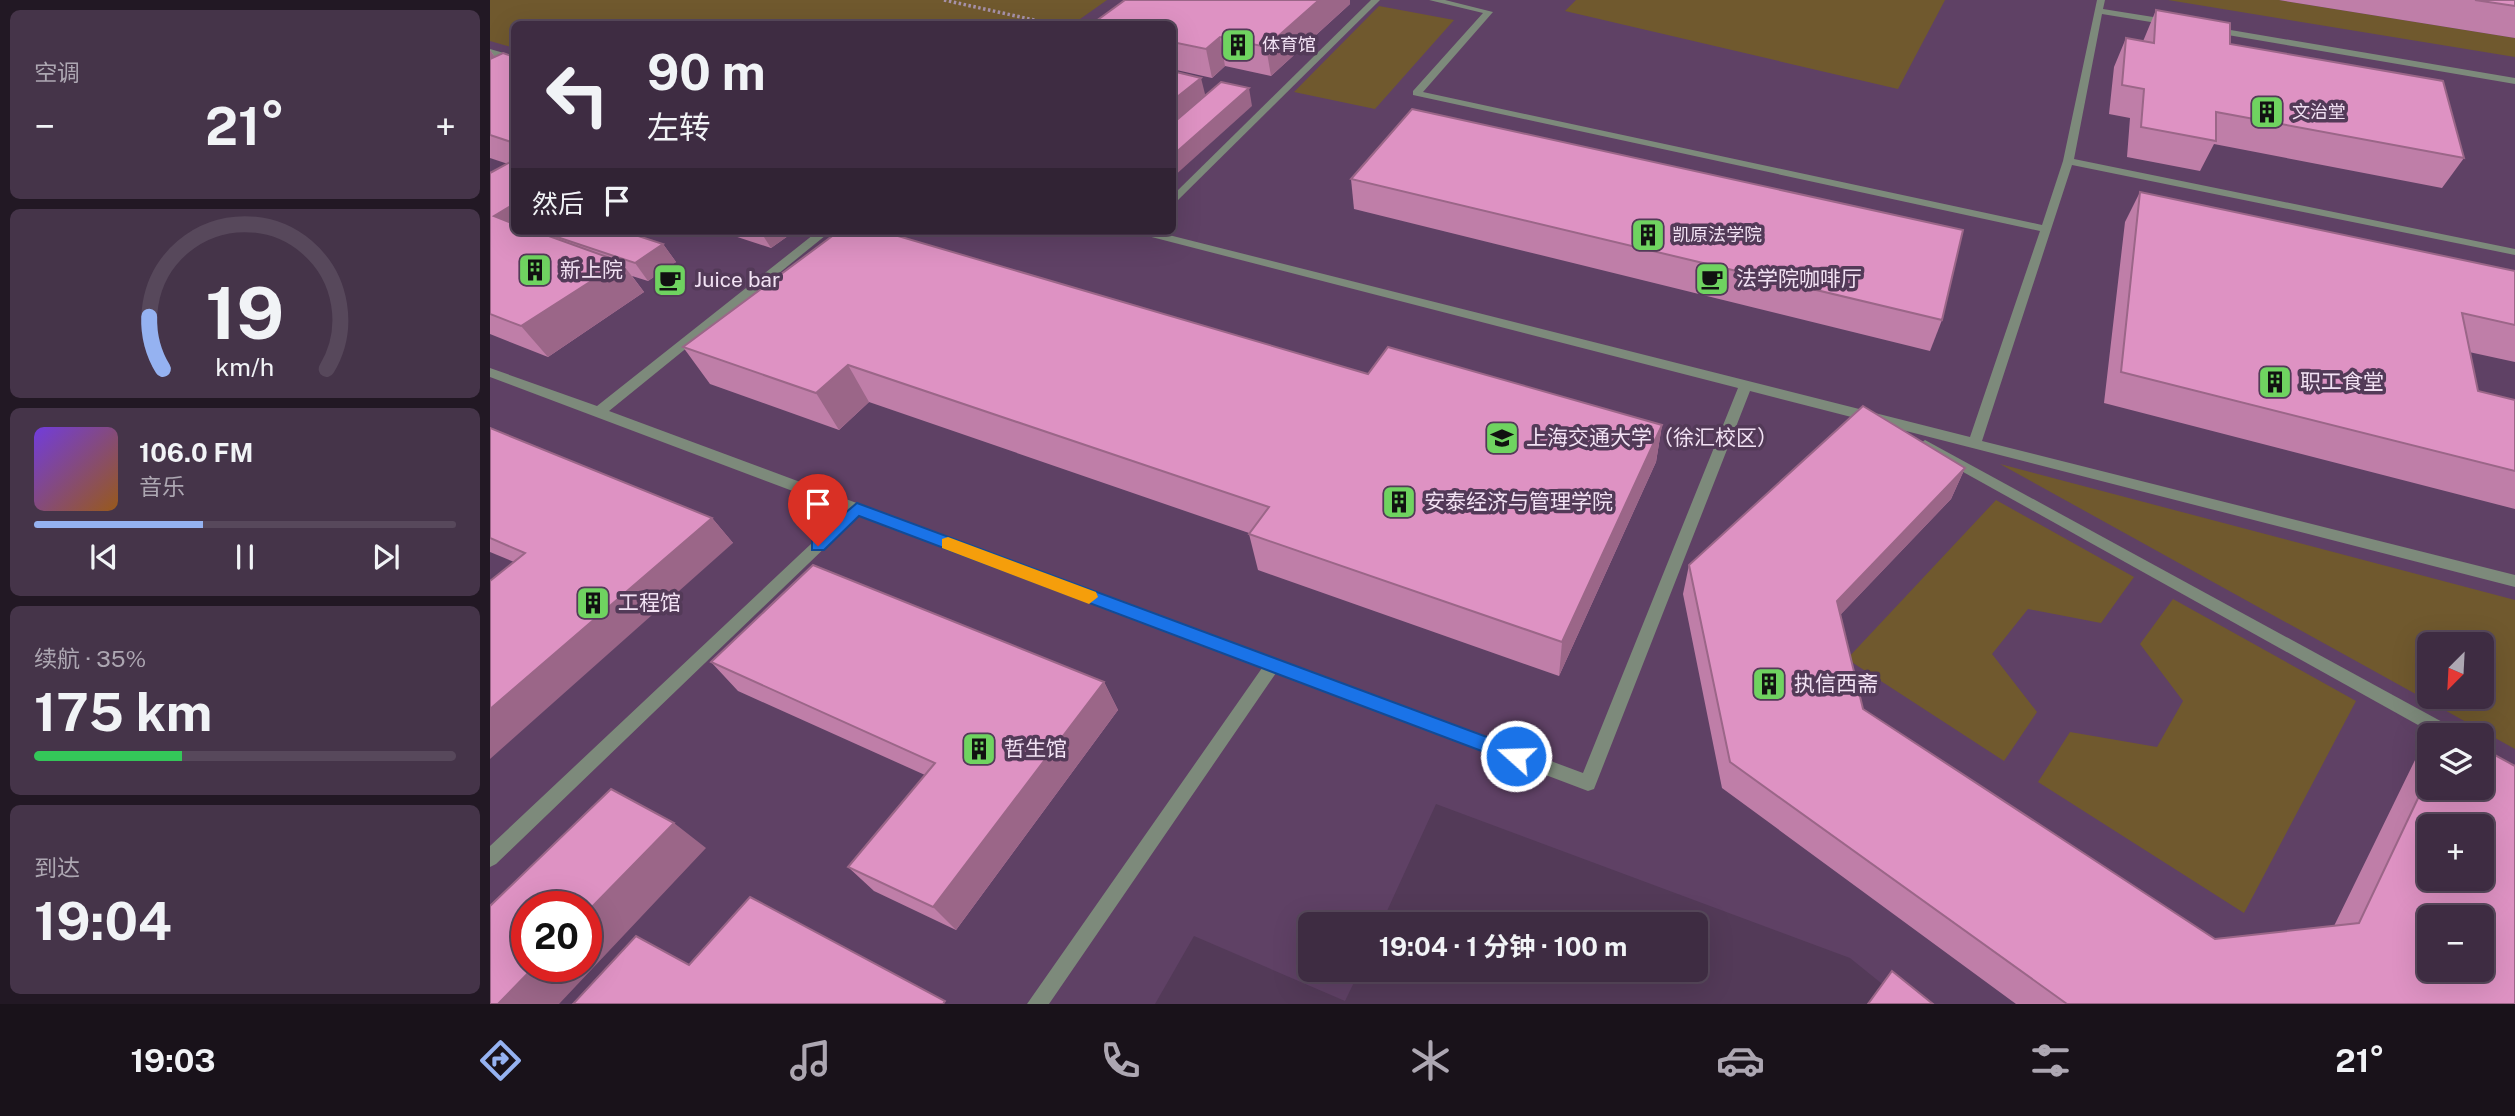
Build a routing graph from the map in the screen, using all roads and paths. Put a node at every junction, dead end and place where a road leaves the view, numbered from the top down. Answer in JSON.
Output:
{"nodes":[{"id":1,"x":944,"y":0,"type":"edge"},
{"id":2,"x":1376,"y":0,"type":"edge"},
{"id":3,"x":1433,"y":0,"type":"edge"},
{"id":4,"x":2099,"y":5,"type":"edge"},
{"id":5,"x":1038,"y":21,"type":"edge"},
{"id":6,"x":2179,"y":24,"type":"edge"},
{"id":7,"x":2206,"y":29,"type":"edge"},
{"id":8,"x":490,"y":52,"type":"edge"},
{"id":9,"x":511,"y":58,"type":"edge"},
{"id":10,"x":2515,"y":81,"type":"edge"},
{"id":11,"x":2068,"y":161,"type":"junction"},
{"id":12,"x":1176,"y":199,"type":"edge"},
{"id":13,"x":2046,"y":229,"type":"junction"},
{"id":14,"x":820,"y":235,"type":"edge"},
{"id":15,"x":1159,"y":235,"type":"edge"},
{"id":16,"x":2515,"y":252,"type":"edge"},
{"id":17,"x":490,"y":372,"type":"edge"},
{"id":18,"x":1746,"y":385,"type":"junction"},
{"id":19,"x":599,"y":412,"type":"junction"},
{"id":20,"x":1879,"y":419,"type":"junction"},
{"id":21,"x":1975,"y":443,"type":"junction"},
{"id":22,"x":857,"y":509,"type":"junction"},
{"id":23,"x":2515,"y":581,"type":"edge"},
{"id":24,"x":1272,"y":666,"type":"junction"},
{"id":25,"x":2429,"y":723,"type":"edge"},
{"id":26,"x":490,"y":858,"type":"edge"},
{"id":27,"x":1037,"y":1004,"type":"edge"}],
"edges":[{"from":1,"to":5,"type":"path"},
{"from":2,"to":12,"type":"lane"},
{"from":3,"to":13,"type":"lane"},
{"from":4,"to":6,"type":"lane"},
{"from":4,"to":11,"type":"lane"},
{"from":7,"to":10,"type":"lane"},
{"from":8,"to":9,"type":"lane"},
{"from":11,"to":13,"type":"lane"},
{"from":11,"to":16,"type":"lane"},
{"from":13,"to":21,"type":"lane"},
{"from":14,"to":19,"type":"lane"},
{"from":15,"to":18,"type":"lane"},
{"from":17,"to":19,"type":"lane"},
{"from":18,"to":20,"type":"lane"},
{"from":18,"to":24,"type":"lane"},
{"from":19,"to":22,"type":"lane"},
{"from":20,"to":21,"type":"lane"},
{"from":20,"to":25,"type":"lane"},
{"from":21,"to":23,"type":"lane"},
{"from":22,"to":24,"type":"lane"},
{"from":22,"to":26,"type":"lane"},
{"from":24,"to":27,"type":"lane"}]}
